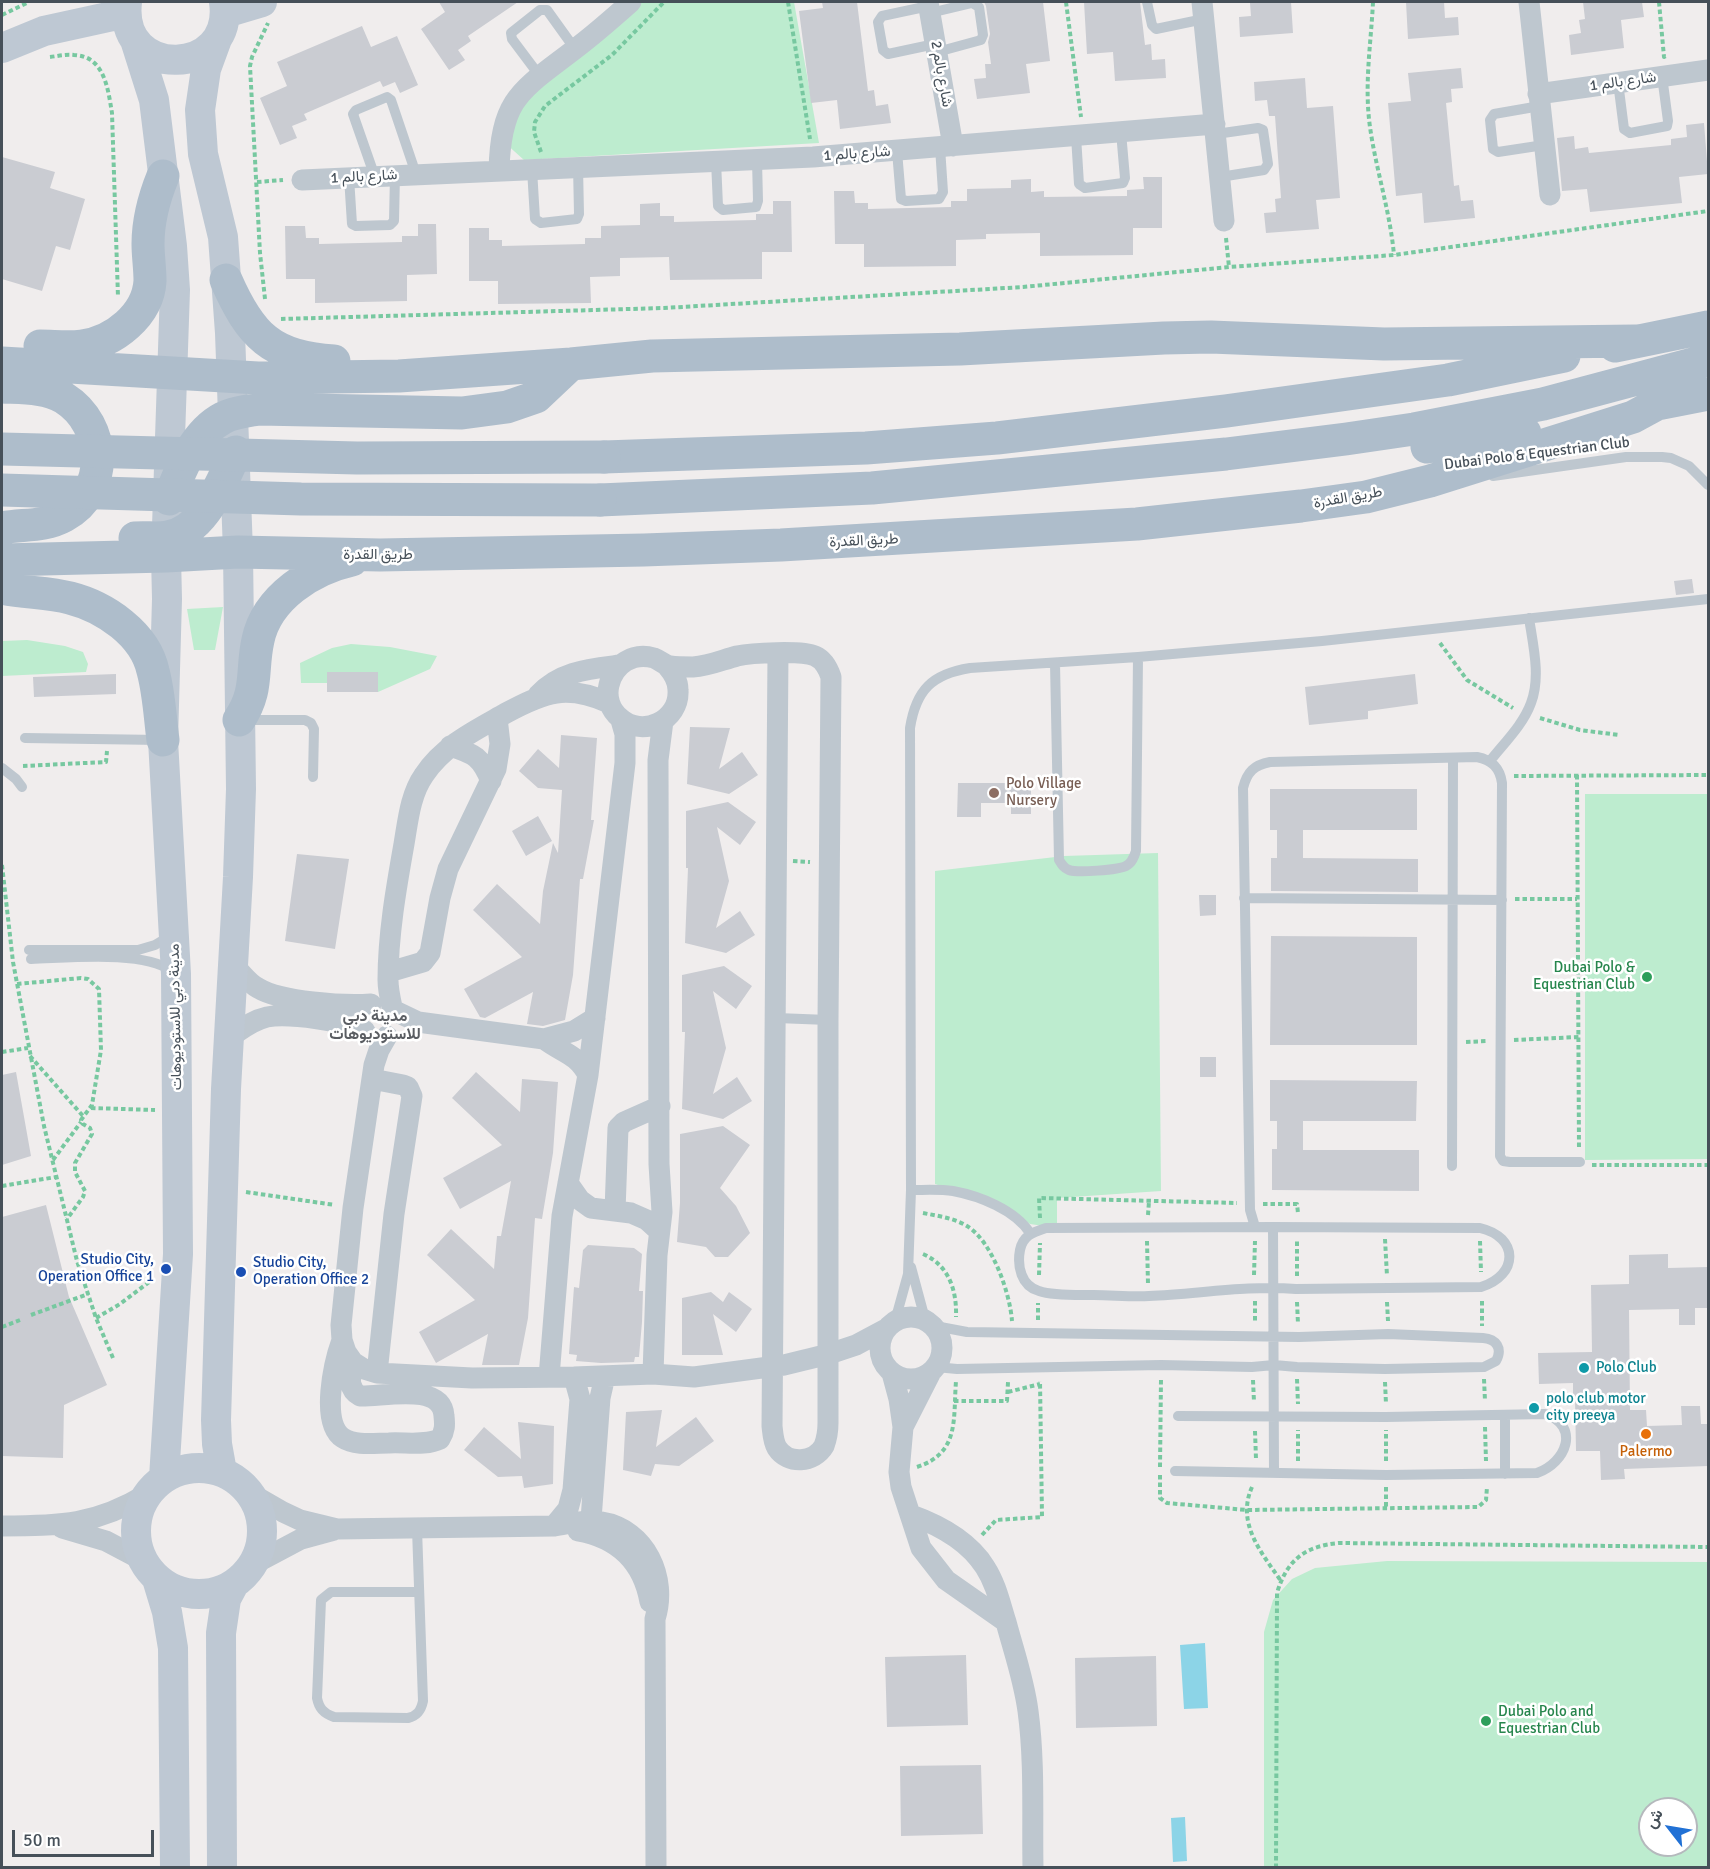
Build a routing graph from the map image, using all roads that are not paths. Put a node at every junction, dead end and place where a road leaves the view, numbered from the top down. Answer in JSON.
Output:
{"nodes":[{"id":1,"x":631,"y":2,"type":"edge"},
{"id":2,"x":1147,"y":2,"type":"edge"},
{"id":3,"x":1529,"y":2,"type":"edge"},
{"id":4,"x":929,"y":7,"type":"edge"},
{"id":5,"x":265,"y":9,"type":"edge"},
{"id":6,"x":1203,"y":10,"type":"edge"},
{"id":7,"x":129,"y":18,"type":"edge"},
{"id":8,"x":222,"y":18,"type":"edge"},
{"id":9,"x":2,"y":48,"type":"edge"},
{"id":10,"x":936,"y":48,"type":"junction"},
{"id":11,"x":575,"y":50,"type":"junction"},
{"id":12,"x":1708,"y":70,"type":"edge"},
{"id":13,"x":539,"y":75,"type":"junction"},
{"id":14,"x":1662,"y":76,"type":"junction"},
{"id":15,"x":1618,"y":82,"type":"junction"},
{"id":16,"x":1539,"y":100,"type":"junction"},
{"id":17,"x":1215,"y":129,"type":"junction"},
{"id":18,"x":1121,"y":132,"type":"junction"},
{"id":19,"x":1080,"y":136,"type":"junction"},
{"id":20,"x":1544,"y":145,"type":"junction"},
{"id":21,"x":947,"y":146,"type":"junction"},
{"id":22,"x":897,"y":151,"type":"junction"},
{"id":23,"x":758,"y":160,"type":"junction"},
{"id":24,"x":716,"y":161,"type":"junction"},
{"id":25,"x":578,"y":166,"type":"junction"},
{"id":26,"x":538,"y":169,"type":"junction"},
{"id":27,"x":499,"y":170,"type":"junction"},
{"id":28,"x":416,"y":174,"type":"junction"},
{"id":29,"x":163,"y":176,"type":"junction"},
{"id":30,"x":385,"y":176,"type":"junction"},
{"id":31,"x":349,"y":177,"type":"junction"},
{"id":32,"x":1220,"y":177,"type":"junction"},
{"id":33,"x":302,"y":180,"type":"road end"},
{"id":34,"x":1550,"y":195,"type":"dead end"},
{"id":35,"x":1224,"y":221,"type":"road end"},
{"id":36,"x":226,"y":280,"type":"junction"},
{"id":37,"x":1708,"y":327,"type":"edge"},
{"id":38,"x":1636,"y":341,"type":"junction"},
{"id":39,"x":2,"y":346,"type":"edge"},
{"id":40,"x":1708,"y":360,"type":"edge"},
{"id":41,"x":2,"y":363,"type":"edge"},
{"id":42,"x":571,"y":364,"type":"junction"},
{"id":43,"x":172,"y":373,"type":"junction"},
{"id":44,"x":232,"y":376,"type":"junction"},
{"id":45,"x":399,"y":376,"type":"junction"},
{"id":46,"x":2,"y":387,"type":"edge"},
{"id":47,"x":1708,"y":394,"type":"edge"},
{"id":48,"x":1657,"y":404,"type":"junction"},
{"id":49,"x":234,"y":413,"type":"junction"},
{"id":50,"x":2,"y":449,"type":"edge"},
{"id":51,"x":236,"y":452,"type":"junction"},
{"id":52,"x":1226,"y":454,"type":"junction"},
{"id":53,"x":1487,"y":477,"type":"dead end"},
{"id":54,"x":1476,"y":479,"type":"dead end"},
{"id":55,"x":1430,"y":481,"type":"junction"},
{"id":56,"x":1708,"y":485,"type":"edge"},
{"id":57,"x":2,"y":490,"type":"edge"},
{"id":58,"x":169,"y":500,"type":"junction"},
{"id":59,"x":2,"y":528,"type":"edge"},
{"id":60,"x":2,"y":541,"type":"edge"},
{"id":61,"x":167,"y":547,"type":"junction"},
{"id":62,"x":238,"y":552,"type":"junction"},
{"id":63,"x":380,"y":555,"type":"junction"},
{"id":64,"x":2,"y":560,"type":"edge"},
{"id":65,"x":2,"y":588,"type":"edge"},
{"id":66,"x":1708,"y":598,"type":"edge"},
{"id":67,"x":1529,"y":618,"type":"junction"},
{"id":68,"x":778,"y":653,"type":"junction"},
{"id":69,"x":1138,"y":657,"type":"junction"},
{"id":70,"x":1055,"y":663,"type":"junction"},
{"id":71,"x":714,"y":664,"type":"junction"},
{"id":72,"x":620,"y":665,"type":"junction"},
{"id":73,"x":667,"y":666,"type":"junction"},
{"id":74,"x":535,"y":697,"type":"junction"},
{"id":75,"x":615,"y":712,"type":"junction"},
{"id":76,"x":670,"y":713,"type":"junction"},
{"id":77,"x":496,"y":718,"type":"junction"},
{"id":78,"x":239,"y":720,"type":"junction"},
{"id":79,"x":25,"y":738,"type":"dead end"},
{"id":80,"x":163,"y":740,"type":"junction"},
{"id":81,"x":450,"y":746,"type":"junction"},
{"id":82,"x":1453,"y":758,"type":"junction"},
{"id":83,"x":1490,"y":761,"type":"junction"},
{"id":84,"x":7,"y":768,"type":"edge"},
{"id":85,"x":314,"y":777,"type":"dead end"},
{"id":86,"x":491,"y":781,"type":"junction"},
{"id":87,"x":22,"y":787,"type":"dead end"},
{"id":88,"x":1244,"y":898,"type":"junction"},
{"id":89,"x":1453,"y":900,"type":"junction"},
{"id":90,"x":1502,"y":900,"type":"junction"},
{"id":91,"x":175,"y":932,"type":"junction"},
{"id":92,"x":234,"y":966,"type":"junction"},
{"id":93,"x":389,"y":972,"type":"junction"},
{"id":94,"x":176,"y":974,"type":"junction"},
{"id":95,"x":268,"y":993,"type":"junction"},
{"id":96,"x":329,"y":1012,"type":"junction"},
{"id":97,"x":268,"y":1017,"type":"junction"},
{"id":98,"x":595,"y":1018,"type":"junction"},
{"id":99,"x":777,"y":1018,"type":"junction"},
{"id":100,"x":381,"y":1020,"type":"junction"},
{"id":101,"x":828,"y":1020,"type":"junction"},
{"id":102,"x":230,"y":1037,"type":"junction"},
{"id":103,"x":544,"y":1039,"type":"junction"},
{"id":104,"x":373,"y":1072,"type":"junction"},
{"id":105,"x":588,"y":1075,"type":"junction"},
{"id":106,"x":660,"y":1106,"type":"junction"},
{"id":107,"x":1580,"y":1162,"type":"road end"},
{"id":108,"x":1452,"y":1166,"type":"dead end"},
{"id":109,"x":568,"y":1183,"type":"junction"},
{"id":110,"x":911,"y":1190,"type":"junction"},
{"id":111,"x":661,"y":1194,"type":"junction"},
{"id":112,"x":591,"y":1208,"type":"junction"},
{"id":113,"x":623,"y":1212,"type":"junction"},
{"id":114,"x":1255,"y":1227,"type":"junction"},
{"id":115,"x":1273,"y":1227,"type":"junction"},
{"id":116,"x":660,"y":1231,"type":"junction"},
{"id":117,"x":561,"y":1232,"type":"junction"},
{"id":118,"x":1035,"y":1232,"type":"junction"},
{"id":119,"x":909,"y":1258,"type":"junction"},
{"id":120,"x":1273,"y":1287,"type":"junction"},
{"id":121,"x":930,"y":1323,"type":"junction"},
{"id":122,"x":891,"y":1325,"type":"junction"},
{"id":123,"x":1273,"y":1336,"type":"junction"},
{"id":124,"x":342,"y":1340,"type":"junction"},
{"id":125,"x":829,"y":1354,"type":"junction"},
{"id":126,"x":353,"y":1362,"type":"junction"},
{"id":127,"x":887,"y":1365,"type":"junction"},
{"id":128,"x":1274,"y":1365,"type":"junction"},
{"id":129,"x":773,"y":1366,"type":"junction"},
{"id":130,"x":933,"y":1370,"type":"junction"},
{"id":131,"x":377,"y":1373,"type":"junction"},
{"id":132,"x":652,"y":1374,"type":"junction"},
{"id":133,"x":605,"y":1376,"type":"junction"},
{"id":134,"x":549,"y":1377,"type":"junction"},
{"id":135,"x":574,"y":1377,"type":"junction"},
{"id":136,"x":1505,"y":1415,"type":"junction"},
{"id":137,"x":1178,"y":1416,"type":"dead end"},
{"id":138,"x":1274,"y":1416,"type":"junction"},
{"id":139,"x":903,"y":1427,"type":"junction"},
{"id":140,"x":585,"y":1464,"type":"junction"},
{"id":141,"x":1175,"y":1471,"type":"dead end"},
{"id":142,"x":222,"y":1472,"type":"junction"},
{"id":143,"x":1274,"y":1472,"type":"junction"},
{"id":144,"x":1505,"y":1474,"type":"junction"},
{"id":145,"x":156,"y":1486,"type":"junction"},
{"id":146,"x":250,"y":1493,"type":"junction"},
{"id":147,"x":911,"y":1515,"type":"junction"},
{"id":148,"x":2,"y":1526,"type":"edge"},
{"id":149,"x":46,"y":1526,"type":"junction"},
{"id":150,"x":554,"y":1526,"type":"junction"},
{"id":151,"x":590,"y":1527,"type":"junction"},
{"id":152,"x":338,"y":1529,"type":"junction"},
{"id":153,"x":417,"y":1529,"type":"junction"},
{"id":154,"x":150,"y":1570,"type":"junction"},
{"id":155,"x":243,"y":1575,"type":"junction"},
{"id":156,"x":419,"y":1592,"type":"junction"},
{"id":157,"x":1006,"y":1622,"type":"junction"},
{"id":158,"x":175,"y":1868,"type":"edge"},
{"id":159,"x":222,"y":1868,"type":"edge"},
{"id":160,"x":656,"y":1868,"type":"edge"},
{"id":161,"x":1033,"y":1868,"type":"edge"}],
"edges":[{"from":1,"to":11,"type":"street"},
{"from":2,"to":6,"type":"lane"},
{"from":3,"to":16,"type":"street"},
{"from":4,"to":10,"type":"street","name":"شارع بالم 2"},
{"from":4,"to":10,"type":"lane"},
{"from":4,"to":10,"type":"lane"},
{"from":5,"to":8,"type":"street"},
{"from":6,"to":17,"type":"street"},
{"from":7,"to":8,"type":"street"},
{"from":7,"to":9,"type":"street"},
{"from":7,"to":29,"type":"street","name":"مدينة دبي للاستوديوهات"},
{"from":8,"to":36,"type":"street"},
{"from":10,"to":21,"type":"street","name":"شارع بالم 2"},
{"from":11,"to":13,"type":"street"},
{"from":11,"to":13,"type":"lane"},
{"from":12,"to":14,"type":"street","name":"شارع بالم 1"},
{"from":13,"to":27,"type":"street"},
{"from":14,"to":15,"type":"street","name":"شارع بالم 1"},
{"from":14,"to":15,"type":"lane"},
{"from":15,"to":16,"type":"street","name":"شارع بالم 1"},
{"from":16,"to":20,"type":"street"},
{"from":16,"to":20,"type":"lane"},
{"from":17,"to":18,"type":"street","name":"شارع بالم 1"},
{"from":17,"to":32,"type":"street"},
{"from":17,"to":32,"type":"lane"},
{"from":18,"to":19,"type":"street","name":"شارع بالم 1"},
{"from":18,"to":19,"type":"lane"},
{"from":19,"to":21,"type":"street","name":"شارع بالم 1"},
{"from":20,"to":34,"type":"street"},
{"from":21,"to":22,"type":"street","name":"شارع بالم 1"},
{"from":21,"to":22,"type":"lane"},
{"from":22,"to":23,"type":"street","name":"شارع بالم 1"},
{"from":23,"to":24,"type":"street","name":"شارع بالم 1"},
{"from":23,"to":24,"type":"lane"},
{"from":24,"to":25,"type":"street","name":"شارع بالم 1"},
{"from":25,"to":26,"type":"street","name":"شارع بالم 1"},
{"from":25,"to":26,"type":"lane"},
{"from":26,"to":27,"type":"street","name":"شارع بالم 1"},
{"from":27,"to":28,"type":"street","name":"شارع بالم 1"},
{"from":28,"to":30,"type":"street","name":"شارع بالم 1"},
{"from":28,"to":30,"type":"lane"},
{"from":29,"to":39,"type":"main road"},
{"from":29,"to":43,"type":"street","name":"مدينة دبي للاستوديوهات"},
{"from":30,"to":31,"type":"street","name":"شارع بالم 1"},
{"from":30,"to":31,"type":"lane"},
{"from":31,"to":33,"type":"street","name":"شارع بالم 1"},
{"from":32,"to":35,"type":"street"},
{"from":36,"to":44,"type":"street"},
{"from":36,"to":45,"type":"main road"},
{"from":37,"to":38,"type":"main road"},
{"from":38,"to":42,"type":"main road"},
{"from":38,"to":50,"type":"main road","bridge":true},
{"from":40,"to":52,"type":"main road"},
{"from":41,"to":43,"type":"main road"},
{"from":42,"to":45,"type":"main road"},
{"from":42,"to":49,"type":"main road"},
{"from":43,"to":44,"type":"main road"},
{"from":43,"to":58,"type":"street","name":"مدينة دبي للاستوديوهات"},
{"from":44,"to":45,"type":"main road"},
{"from":44,"to":49,"type":"street"},
{"from":46,"to":59,"type":"main road"},
{"from":47,"to":48,"type":"main road","name":"طريق القدرة"},
{"from":48,"to":52,"type":"main road"},
{"from":48,"to":55,"type":"main road","name":"طريق القدرة"},
{"from":49,"to":51,"type":"street"},
{"from":49,"to":58,"type":"main road"},
{"from":51,"to":61,"type":"main road"},
{"from":51,"to":62,"type":"street"},
{"from":52,"to":57,"type":"main road","bridge":true},
{"from":53,"to":56,"type":"lane","name":"Dubai Polo & Equestrian Club"},
{"from":54,"to":55,"type":"lane","name":"Dubai Polo & Equestrian Club"},
{"from":55,"to":63,"type":"main road","name":"طريق القدرة"},
{"from":58,"to":61,"type":"street","name":"مدينة دبي للاستوديوهات"},
{"from":60,"to":61,"type":"main road"},
{"from":61,"to":62,"type":"main road","name":"طريق القدرة"},
{"from":61,"to":64,"type":"main road","name":"طريق القدرة"},
{"from":61,"to":80,"type":"street","name":"مدينة دبي للاستوديوهات"},
{"from":62,"to":63,"type":"main road","name":"طريق القدرة"},
{"from":62,"to":78,"type":"street"},
{"from":63,"to":78,"type":"main road"},
{"from":65,"to":80,"type":"main road"},
{"from":66,"to":67,"type":"lane"},
{"from":67,"to":69,"type":"lane"},
{"from":67,"to":83,"type":"lane"},
{"from":68,"to":71,"type":"street"},
{"from":68,"to":99,"type":"street"},
{"from":68,"to":101,"type":"street"},
{"from":69,"to":70,"type":"lane"},
{"from":69,"to":70,"type":"lane"},
{"from":70,"to":110,"type":"lane"},
{"from":71,"to":73,"type":"street"},
{"from":71,"to":76,"type":"street"},
{"from":72,"to":73,"type":"street"},
{"from":72,"to":74,"type":"street"},
{"from":72,"to":75,"type":"street"},
{"from":73,"to":76,"type":"street"},
{"from":74,"to":75,"type":"street"},
{"from":74,"to":77,"type":"street"},
{"from":75,"to":76,"type":"street"},
{"from":75,"to":98,"type":"street"},
{"from":76,"to":106,"type":"street"},
{"from":77,"to":81,"type":"street"},
{"from":77,"to":86,"type":"street"},
{"from":78,"to":85,"type":"lane"},
{"from":78,"to":92,"type":"street"},
{"from":79,"to":80,"type":"lane"},
{"from":80,"to":91,"type":"street","name":"مدينة دبي للاستوديوهات"},
{"from":81,"to":86,"type":"street"},
{"from":81,"to":93,"type":"street"},
{"from":82,"to":83,"type":"lane"},
{"from":82,"to":88,"type":"lane"},
{"from":82,"to":89,"type":"lane"},
{"from":83,"to":90,"type":"lane"},
{"from":84,"to":87,"type":"lane"},
{"from":86,"to":93,"type":"street"},
{"from":88,"to":89,"type":"lane"},
{"from":88,"to":114,"type":"lane"},
{"from":89,"to":90,"type":"lane"},
{"from":89,"to":108,"type":"lane"},
{"from":90,"to":107,"type":"lane"},
{"from":91,"to":94,"type":"street","name":"مدينة دبي للاستوديوهات"},
{"from":91,"to":94,"type":"lane"},
{"from":92,"to":95,"type":"street"},
{"from":92,"to":102,"type":"street"},
{"from":93,"to":100,"type":"street"},
{"from":94,"to":145,"type":"street","name":"مدينة دبي للاستوديوهات"},
{"from":95,"to":96,"type":"street"},
{"from":95,"to":97,"type":"street"},
{"from":96,"to":97,"type":"street"},
{"from":96,"to":100,"type":"street"},
{"from":97,"to":102,"type":"street"},
{"from":98,"to":103,"type":"street"},
{"from":98,"to":105,"type":"street"},
{"from":99,"to":101,"type":"lane"},
{"from":99,"to":129,"type":"street"},
{"from":100,"to":103,"type":"street"},
{"from":100,"to":104,"type":"street"},
{"from":101,"to":125,"type":"street"},
{"from":102,"to":142,"type":"street"},
{"from":103,"to":105,"type":"street"},
{"from":104,"to":124,"type":"street"},
{"from":104,"to":131,"type":"street"},
{"from":105,"to":109,"type":"street"},
{"from":106,"to":111,"type":"street"},
{"from":106,"to":113,"type":"street"},
{"from":109,"to":112,"type":"street"},
{"from":109,"to":117,"type":"street"},
{"from":110,"to":118,"type":"lane"},
{"from":110,"to":119,"type":"lane"},
{"from":111,"to":113,"type":"street"},
{"from":111,"to":116,"type":"street"},
{"from":112,"to":113,"type":"street"},
{"from":112,"to":117,"type":"street"},
{"from":113,"to":116,"type":"street"},
{"from":114,"to":115,"type":"lane"},
{"from":114,"to":118,"type":"lane"},
{"from":115,"to":120,"type":"lane"},
{"from":115,"to":120,"type":"lane"},
{"from":116,"to":132,"type":"street"},
{"from":117,"to":134,"type":"street"},
{"from":118,"to":120,"type":"lane"},
{"from":119,"to":121,"type":"lane"},
{"from":119,"to":122,"type":"lane"},
{"from":120,"to":123,"type":"lane"},
{"from":121,"to":122,"type":"street"},
{"from":121,"to":123,"type":"lane"},
{"from":121,"to":130,"type":"street"},
{"from":122,"to":125,"type":"street"},
{"from":122,"to":127,"type":"street"},
{"from":123,"to":128,"type":"lane"},
{"from":123,"to":128,"type":"lane"},
{"from":124,"to":126,"type":"street"},
{"from":124,"to":126,"type":"street"},
{"from":125,"to":127,"type":"street"},
{"from":125,"to":129,"type":"street"},
{"from":125,"to":129,"type":"street"},
{"from":126,"to":131,"type":"street"},
{"from":127,"to":130,"type":"street"},
{"from":127,"to":139,"type":"street"},
{"from":128,"to":130,"type":"lane"},
{"from":128,"to":138,"type":"lane"},
{"from":129,"to":132,"type":"street"},
{"from":130,"to":139,"type":"street"},
{"from":131,"to":134,"type":"street"},
{"from":132,"to":133,"type":"street"},
{"from":133,"to":135,"type":"street"},
{"from":133,"to":140,"type":"street"},
{"from":134,"to":135,"type":"street"},
{"from":135,"to":140,"type":"street"},
{"from":136,"to":138,"type":"lane"},
{"from":136,"to":144,"type":"lane"},
{"from":136,"to":144,"type":"lane"},
{"from":137,"to":138,"type":"lane"},
{"from":138,"to":143,"type":"lane"},
{"from":139,"to":147,"type":"street"},
{"from":140,"to":150,"type":"street"},
{"from":140,"to":151,"type":"street"},
{"from":141,"to":143,"type":"lane"},
{"from":142,"to":145,"type":"street"},
{"from":142,"to":146,"type":"street"},
{"from":143,"to":144,"type":"lane"},
{"from":145,"to":149,"type":"street"},
{"from":145,"to":154,"type":"street"},
{"from":146,"to":152,"type":"street"},
{"from":146,"to":155,"type":"street"},
{"from":147,"to":157,"type":"street"},
{"from":147,"to":157,"type":"street"},
{"from":148,"to":149,"type":"street"},
{"from":149,"to":154,"type":"street"},
{"from":150,"to":151,"type":"street"},
{"from":150,"to":153,"type":"street"},
{"from":151,"to":160,"type":"street"},
{"from":152,"to":153,"type":"street"},
{"from":152,"to":155,"type":"street"},
{"from":153,"to":156,"type":"lane"},
{"from":154,"to":155,"type":"street"},
{"from":154,"to":158,"type":"street"},
{"from":155,"to":159,"type":"street"},
{"from":156,"to":156,"type":"lane"},
{"from":157,"to":161,"type":"street"}]}
